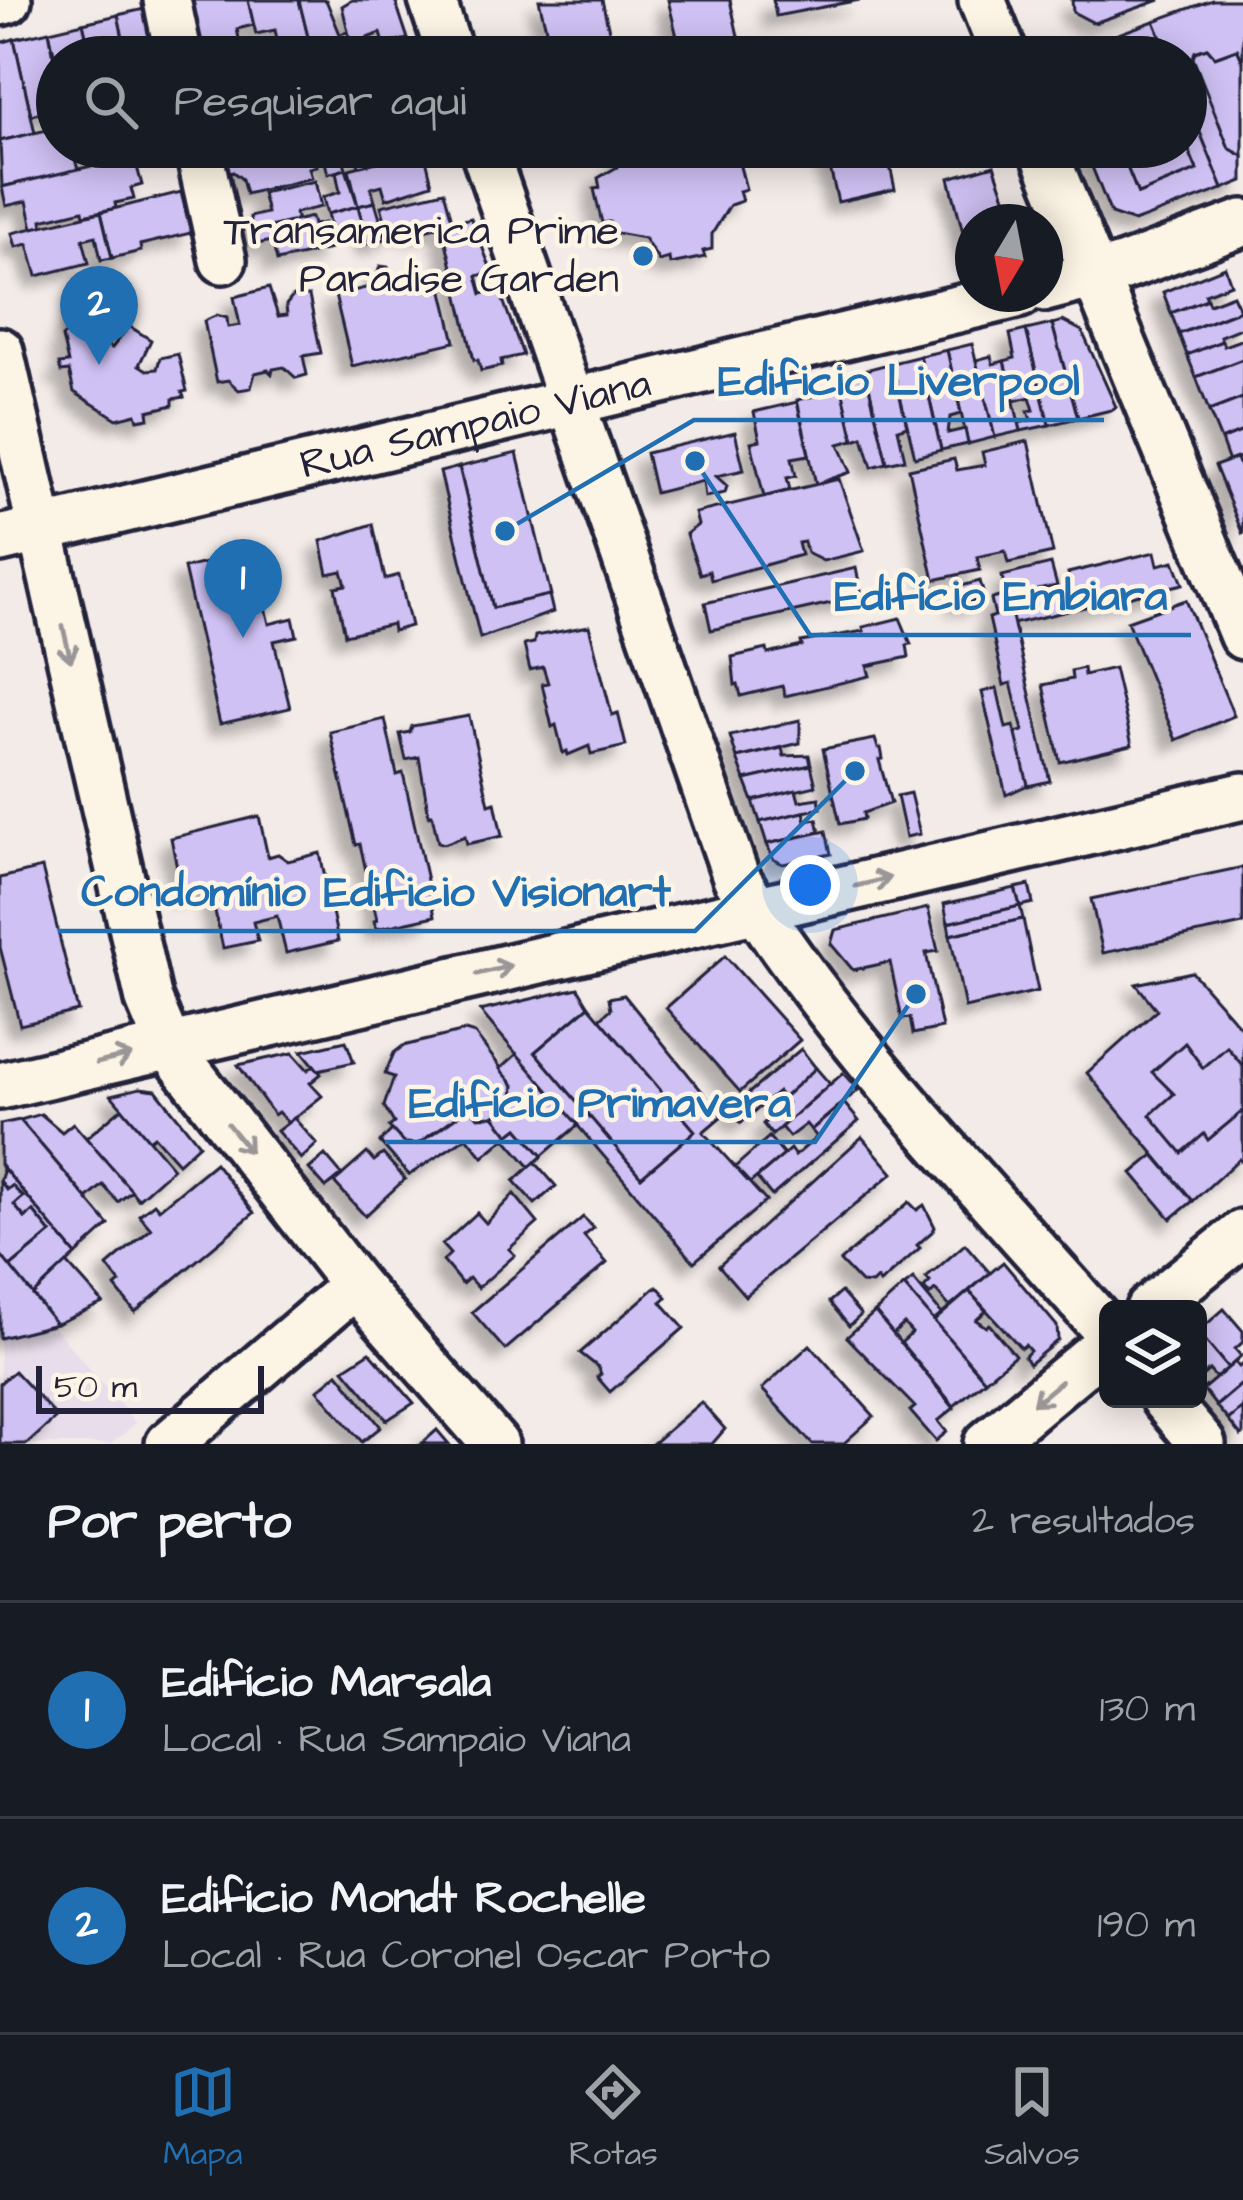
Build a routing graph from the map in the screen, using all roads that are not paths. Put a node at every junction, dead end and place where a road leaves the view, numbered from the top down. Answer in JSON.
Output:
{"nodes":[{"id":1,"x":167,"y":0,"type":"edge"},
{"id":2,"x":432,"y":0,"type":"edge"},
{"id":3,"x":982,"y":0,"type":"edge"},
{"id":4,"x":175,"y":36,"type":"edge"},
{"id":5,"x":445,"y":36,"type":"edge"},
{"id":6,"x":997,"y":36,"type":"edge"},
{"id":7,"x":203,"y":168,"type":"edge"},
{"id":8,"x":490,"y":168,"type":"edge"},
{"id":9,"x":1051,"y":168,"type":"edge"},
{"id":10,"x":1243,"y":223,"type":"edge"},
{"id":11,"x":223,"y":260,"type":"dead end"},
{"id":12,"x":1095,"y":275,"type":"junction"},
{"id":13,"x":1063,"y":283,"type":"edge"},
{"id":14,"x":955,"y":310,"type":"edge"},
{"id":15,"x":0,"y":351,"type":"edge"},
{"id":16,"x":571,"y":402,"type":"junction"},
{"id":17,"x":20,"y":534,"type":"edge"},
{"id":18,"x":1243,"y":636,"type":"edge"},
{"id":19,"x":1243,"y":796,"type":"edge"},
{"id":20,"x":756,"y":909,"type":"junction"},
{"id":21,"x":168,"y":1046,"type":"junction"},
{"id":22,"x":0,"y":1086,"type":"edge"},
{"id":23,"x":1243,"y":1233,"type":"edge"},
{"id":24,"x":355,"y":1285,"type":"junction"},
{"id":25,"x":1160,"y":1300,"type":"edge"},
{"id":26,"x":1099,"y":1322,"type":"edge"},
{"id":27,"x":1099,"y":1351,"type":"edge"},
{"id":28,"x":1172,"y":1408,"type":"edge"},
{"id":29,"x":169,"y":1444,"type":"edge"},
{"id":30,"x":495,"y":1444,"type":"edge"},
{"id":31,"x":987,"y":1444,"type":"edge"},
{"id":32,"x":1202,"y":1444,"type":"edge"}],
"edges":[{"from":1,"to":4,"type":"street"},
{"from":2,"to":5,"type":"street"},
{"from":3,"to":6,"type":"street"},
{"from":7,"to":11,"type":"street"},
{"from":8,"to":16,"type":"street"},
{"from":9,"to":12,"type":"street"},
{"from":10,"to":12,"type":"street"},
{"from":12,"to":13,"type":"street"},
{"from":12,"to":18,"type":"street"},
{"from":14,"to":16,"type":"street","name":"Rua Sampaio Viana"},
{"from":15,"to":17,"type":"street"},
{"from":16,"to":17,"type":"street","name":"Rua Sampaio Viana"},
{"from":16,"to":20,"type":"street"},
{"from":17,"to":21,"type":"street","one_way":true},
{"from":20,"to":19,"type":"street","one_way":true},
{"from":21,"to":20,"type":"street","one_way":true},
{"from":20,"to":26,"type":"street"},
{"from":22,"to":21,"type":"street","one_way":true},
{"from":21,"to":24,"type":"street","one_way":true},
{"from":23,"to":25,"type":"street"},
{"from":24,"to":29,"type":"street"},
{"from":24,"to":30,"type":"street"},
{"from":27,"to":31,"type":"street","one_way":true},
{"from":28,"to":32,"type":"street"}]}
